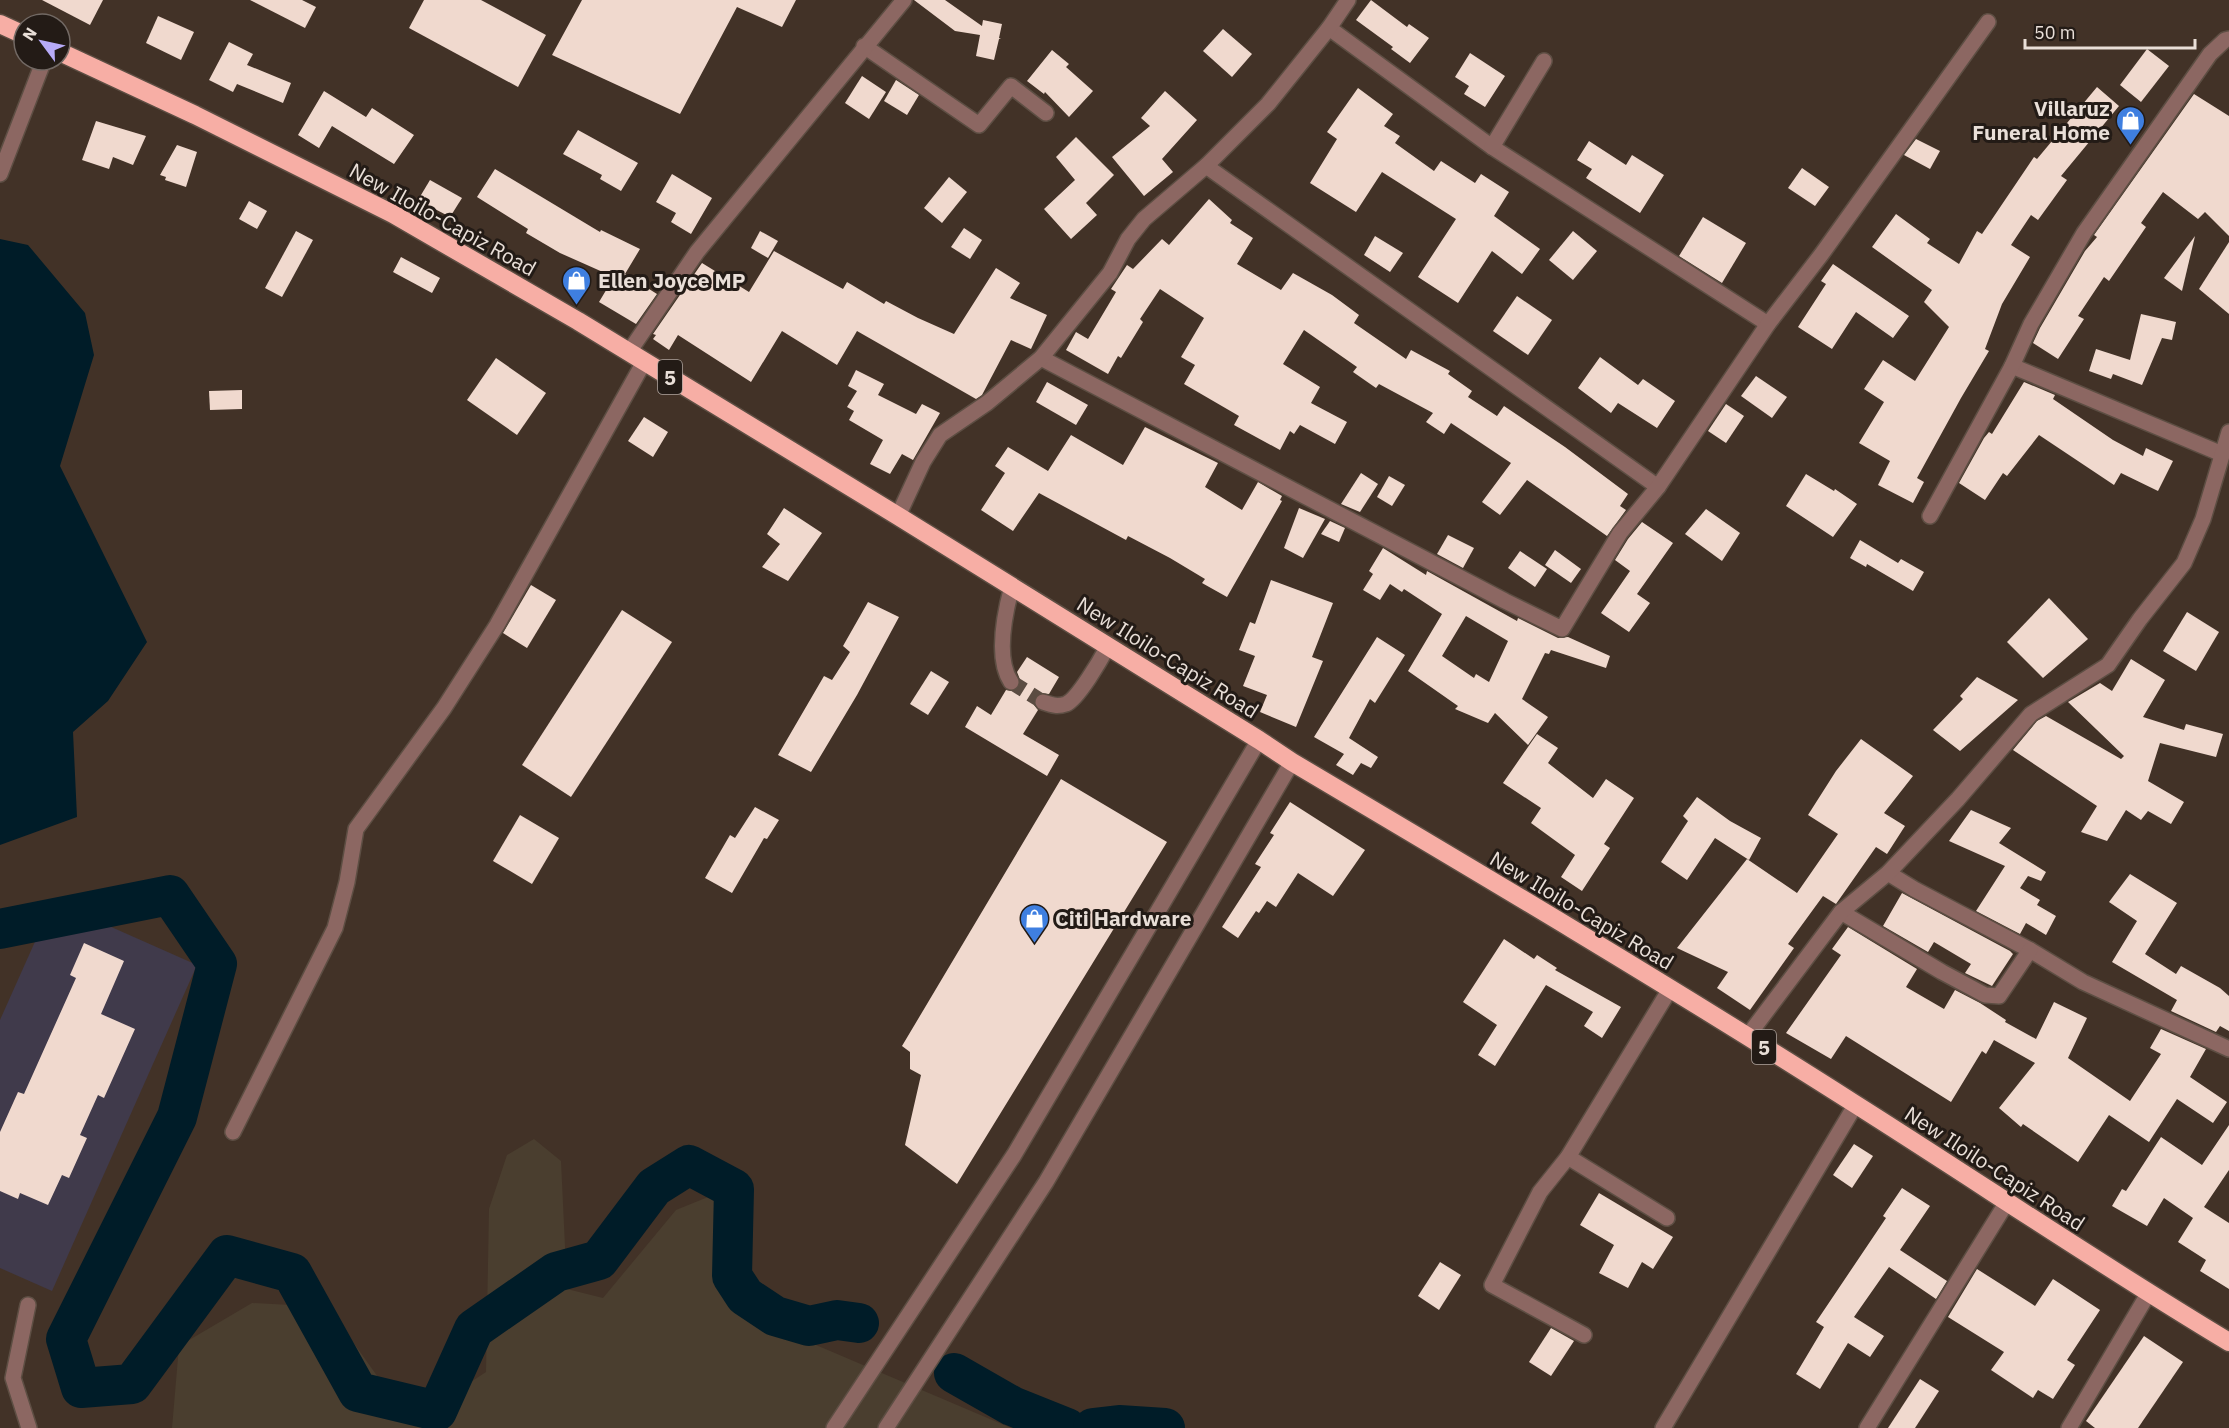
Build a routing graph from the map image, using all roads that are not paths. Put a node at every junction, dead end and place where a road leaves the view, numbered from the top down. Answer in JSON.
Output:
{"nodes":[{"id":1,"x":904,"y":0,"type":"edge"},
{"id":2,"x":1348,"y":0,"type":"edge"},
{"id":3,"x":1988,"y":22,"type":"dead end"},
{"id":4,"x":1329,"y":28,"type":"junction"},
{"id":5,"x":2229,"y":39,"type":"edge"},
{"id":6,"x":864,"y":46,"type":"junction"},
{"id":7,"x":72,"y":58,"type":"edge"},
{"id":8,"x":1544,"y":61,"type":"dead end"},
{"id":9,"x":39,"y":72,"type":"edge"},
{"id":10,"x":1046,"y":113,"type":"dead end"},
{"id":11,"x":1492,"y":147,"type":"junction"},
{"id":12,"x":1206,"y":166,"type":"junction"},
{"id":13,"x":0,"y":174,"type":"edge"},
{"id":14,"x":1768,"y":324,"type":"junction"},
{"id":15,"x":636,"y":357,"type":"junction"},
{"id":16,"x":1041,"y":358,"type":"junction"},
{"id":17,"x":2012,"y":366,"type":"junction"},
{"id":18,"x":2229,"y":432,"type":"edge"},
{"id":19,"x":2222,"y":454,"type":"junction"},
{"id":20,"x":1658,"y":487,"type":"junction"},
{"id":21,"x":898,"y":516,"type":"junction"},
{"id":22,"x":1930,"y":516,"type":"dead end"},
{"id":23,"x":1012,"y":586,"type":"junction"},
{"id":24,"x":1108,"y":646,"type":"junction"},
{"id":25,"x":1011,"y":682,"type":"tunnel mouth"},
{"id":26,"x":1043,"y":702,"type":"tunnel mouth"},
{"id":27,"x":1259,"y":740,"type":"junction"},
{"id":28,"x":1292,"y":762,"type":"junction"},
{"id":29,"x":1888,"y":873,"type":"junction"},
{"id":30,"x":1841,"y":912,"type":"junction"},
{"id":31,"x":2030,"y":950,"type":"junction"},
{"id":32,"x":1670,"y":989,"type":"junction"},
{"id":33,"x":1747,"y":1036,"type":"junction"},
{"id":34,"x":2229,"y":1049,"type":"edge"},
{"id":35,"x":1856,"y":1104,"type":"junction"},
{"id":36,"x":233,"y":1132,"type":"dead end"},
{"id":37,"x":1568,"y":1157,"type":"junction"},
{"id":38,"x":2007,"y":1202,"type":"junction"},
{"id":39,"x":1667,"y":1218,"type":"dead end"},
{"id":40,"x":2148,"y":1294,"type":"junction"},
{"id":41,"x":28,"y":1305,"type":"dead end"},
{"id":42,"x":1584,"y":1335,"type":"dead end"},
{"id":43,"x":2229,"y":1342,"type":"edge"},
{"id":44,"x":29,"y":1428,"type":"edge"},
{"id":45,"x":834,"y":1428,"type":"edge"},
{"id":46,"x":886,"y":1428,"type":"edge"},
{"id":47,"x":1663,"y":1428,"type":"edge"},
{"id":48,"x":1867,"y":1428,"type":"edge"},
{"id":49,"x":2069,"y":1428,"type":"edge"}],
"edges":[{"from":1,"to":6,"type":"street"},
{"from":2,"to":4,"type":"street"},
{"from":3,"to":14,"type":"street"},
{"from":4,"to":11,"type":"street"},
{"from":4,"to":12,"type":"street"},
{"from":5,"to":17,"type":"street"},
{"from":6,"to":10,"type":"street"},
{"from":6,"to":15,"type":"street"},
{"from":7,"to":15,"type":"highway","name":"New Iloilo-Capiz Road","number":"5"},
{"from":8,"to":11,"type":"street"},
{"from":9,"to":13,"type":"street"},
{"from":11,"to":14,"type":"street"},
{"from":12,"to":16,"type":"street"},
{"from":12,"to":20,"type":"street"},
{"from":14,"to":20,"type":"street"},
{"from":15,"to":21,"type":"highway","name":"New Iloilo-Capiz Road","number":"5"},
{"from":15,"to":36,"type":"street"},
{"from":16,"to":20,"type":"street"},
{"from":16,"to":21,"type":"street"},
{"from":17,"to":19,"type":"street"},
{"from":17,"to":22,"type":"street"},
{"from":18,"to":19,"type":"street"},
{"from":19,"to":29,"type":"street"},
{"from":21,"to":23,"type":"highway","name":"New Iloilo-Capiz Road","number":"5"},
{"from":23,"to":24,"type":"highway","name":"New Iloilo-Capiz Road","number":"5"},
{"from":23,"to":25,"type":"street"},
{"from":24,"to":26,"type":"street"},
{"from":24,"to":27,"type":"highway","name":"New Iloilo-Capiz Road","number":"5"},
{"from":27,"to":28,"type":"highway","name":"New Iloilo-Capiz Road","number":"5"},
{"from":27,"to":45,"type":"street"},
{"from":28,"to":32,"type":"highway","name":"New Iloilo-Capiz Road","number":"5"},
{"from":28,"to":46,"type":"street"},
{"from":29,"to":30,"type":"street"},
{"from":29,"to":31,"type":"street"},
{"from":30,"to":31,"type":"street"},
{"from":30,"to":33,"type":"street"},
{"from":31,"to":34,"type":"street"},
{"from":32,"to":33,"type":"highway","name":"New Iloilo-Capiz Road","number":"5"},
{"from":32,"to":37,"type":"street"},
{"from":33,"to":35,"type":"highway","name":"New Iloilo-Capiz Road","number":"5"},
{"from":35,"to":38,"type":"highway","name":"New Iloilo-Capiz Road","number":"5"},
{"from":35,"to":47,"type":"street"},
{"from":37,"to":39,"type":"street"},
{"from":37,"to":42,"type":"street"},
{"from":38,"to":40,"type":"highway","name":"New Iloilo-Capiz Road","number":"5"},
{"from":38,"to":48,"type":"street"},
{"from":40,"to":43,"type":"highway","name":"New Iloilo-Capiz Road","number":"5"},
{"from":40,"to":49,"type":"street"},
{"from":41,"to":44,"type":"street"}]}
